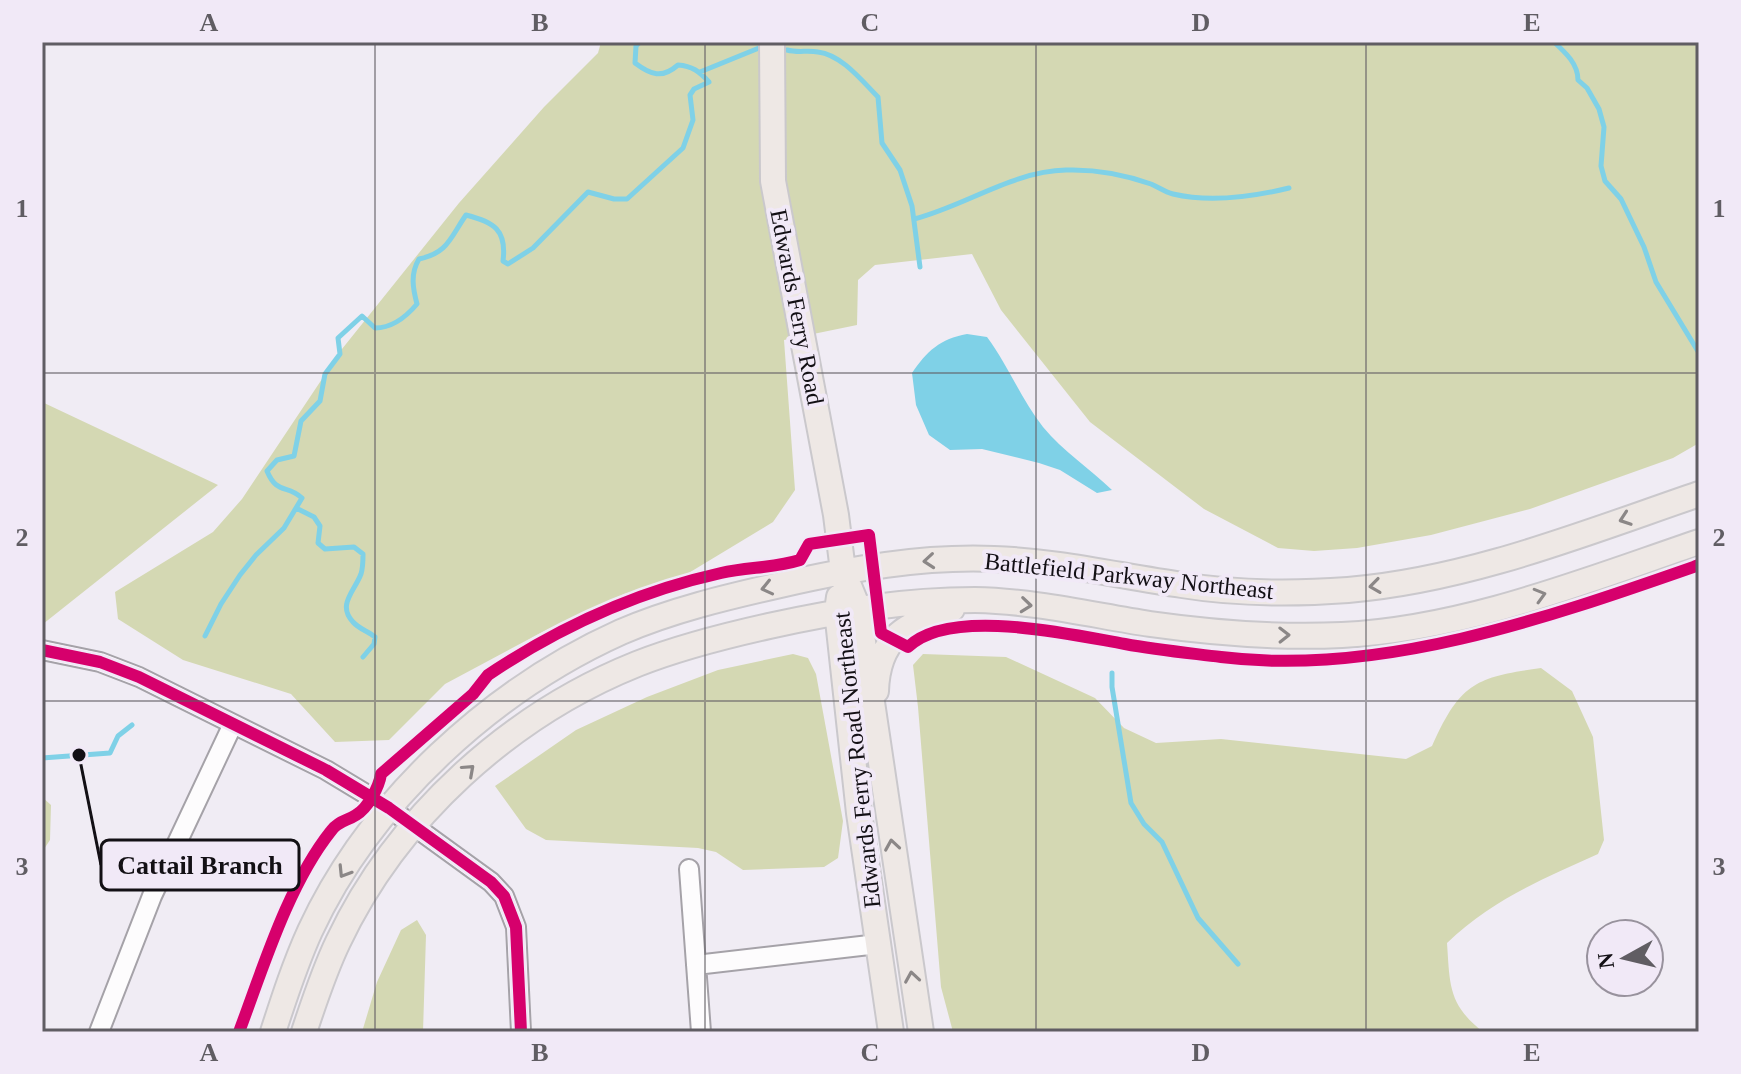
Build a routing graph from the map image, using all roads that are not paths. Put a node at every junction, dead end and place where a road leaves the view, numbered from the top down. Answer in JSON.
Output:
{"nodes":[{"id":1,"x":772,"y":42,"type":"edge"},
{"id":2,"x":1699,"y":494,"type":"edge"},
{"id":3,"x":1699,"y":542,"type":"edge"},
{"id":4,"x":843,"y":571,"type":"junction"},
{"id":5,"x":975,"y":600,"type":"junction"},
{"id":6,"x":848,"y":609,"type":"junction"},
{"id":7,"x":42,"y":650,"type":"edge"},
{"id":8,"x":233,"y":724,"type":"junction"},
{"id":9,"x":875,"y":730,"type":"junction"},
{"id":10,"x":389,"y":808,"type":"junction"},
{"id":11,"x":414,"y":825,"type":"junction"},
{"id":12,"x":689,"y":869,"type":"dead end"},
{"id":13,"x":878,"y":944,"type":"junction"},
{"id":14,"x":696,"y":965,"type":"junction"},
{"id":15,"x":99,"y":1032,"type":"edge"},
{"id":16,"x":273,"y":1032,"type":"edge"},
{"id":17,"x":304,"y":1032,"type":"edge"},
{"id":18,"x":521,"y":1032,"type":"edge"},
{"id":19,"x":701,"y":1032,"type":"edge"},
{"id":20,"x":891,"y":1032,"type":"edge"},
{"id":21,"x":921,"y":1032,"type":"edge"}],
"edges":[{"from":1,"to":4,"type":"main road","name":"Edwards Ferry Road"},
{"from":2,"to":4,"type":"main road","name":"Battlefield Parkway Northeast","one_way":true},
{"from":5,"to":3,"type":"main road","name":"Battlefield Parkway Northeast","one_way":true},
{"from":4,"to":6,"type":"main road","name":"Edwards Ferry Road Northeast"},
{"from":4,"to":10,"type":"main road","name":"Battlefield Parkway Northeast","one_way":true},
{"from":5,"to":6,"type":"main road","name":"Battlefield Parkway Northeast"},
{"from":5,"to":9,"type":"main road"},
{"from":6,"to":9,"type":"main road","name":"Edwards Ferry Road Northeast"},
{"from":11,"to":6,"type":"main road","name":"Battlefield Parkway Northeast","one_way":true},
{"from":6,"to":13,"type":"main road","name":"Edwards Ferry Road Northeast"},
{"from":7,"to":8,"type":"street"},
{"from":8,"to":10,"type":"street"},
{"from":8,"to":15,"type":"street"},
{"from":21,"to":9,"type":"main road","name":"Edwards Ferry Road Northeast","one_way":true},
{"from":10,"to":11,"type":"street"},
{"from":10,"to":16,"type":"main road","name":"Battlefield Parkway Northeast","one_way":true},
{"from":11,"to":17,"type":"main road","name":"Battlefield Parkway Northeast"},
{"from":11,"to":18,"type":"street"},
{"from":12,"to":14,"type":"street"},
{"from":13,"to":14,"type":"street"},
{"from":13,"to":20,"type":"main road","name":"Edwards Ferry Road Northeast"},
{"from":14,"to":19,"type":"street"}]}
